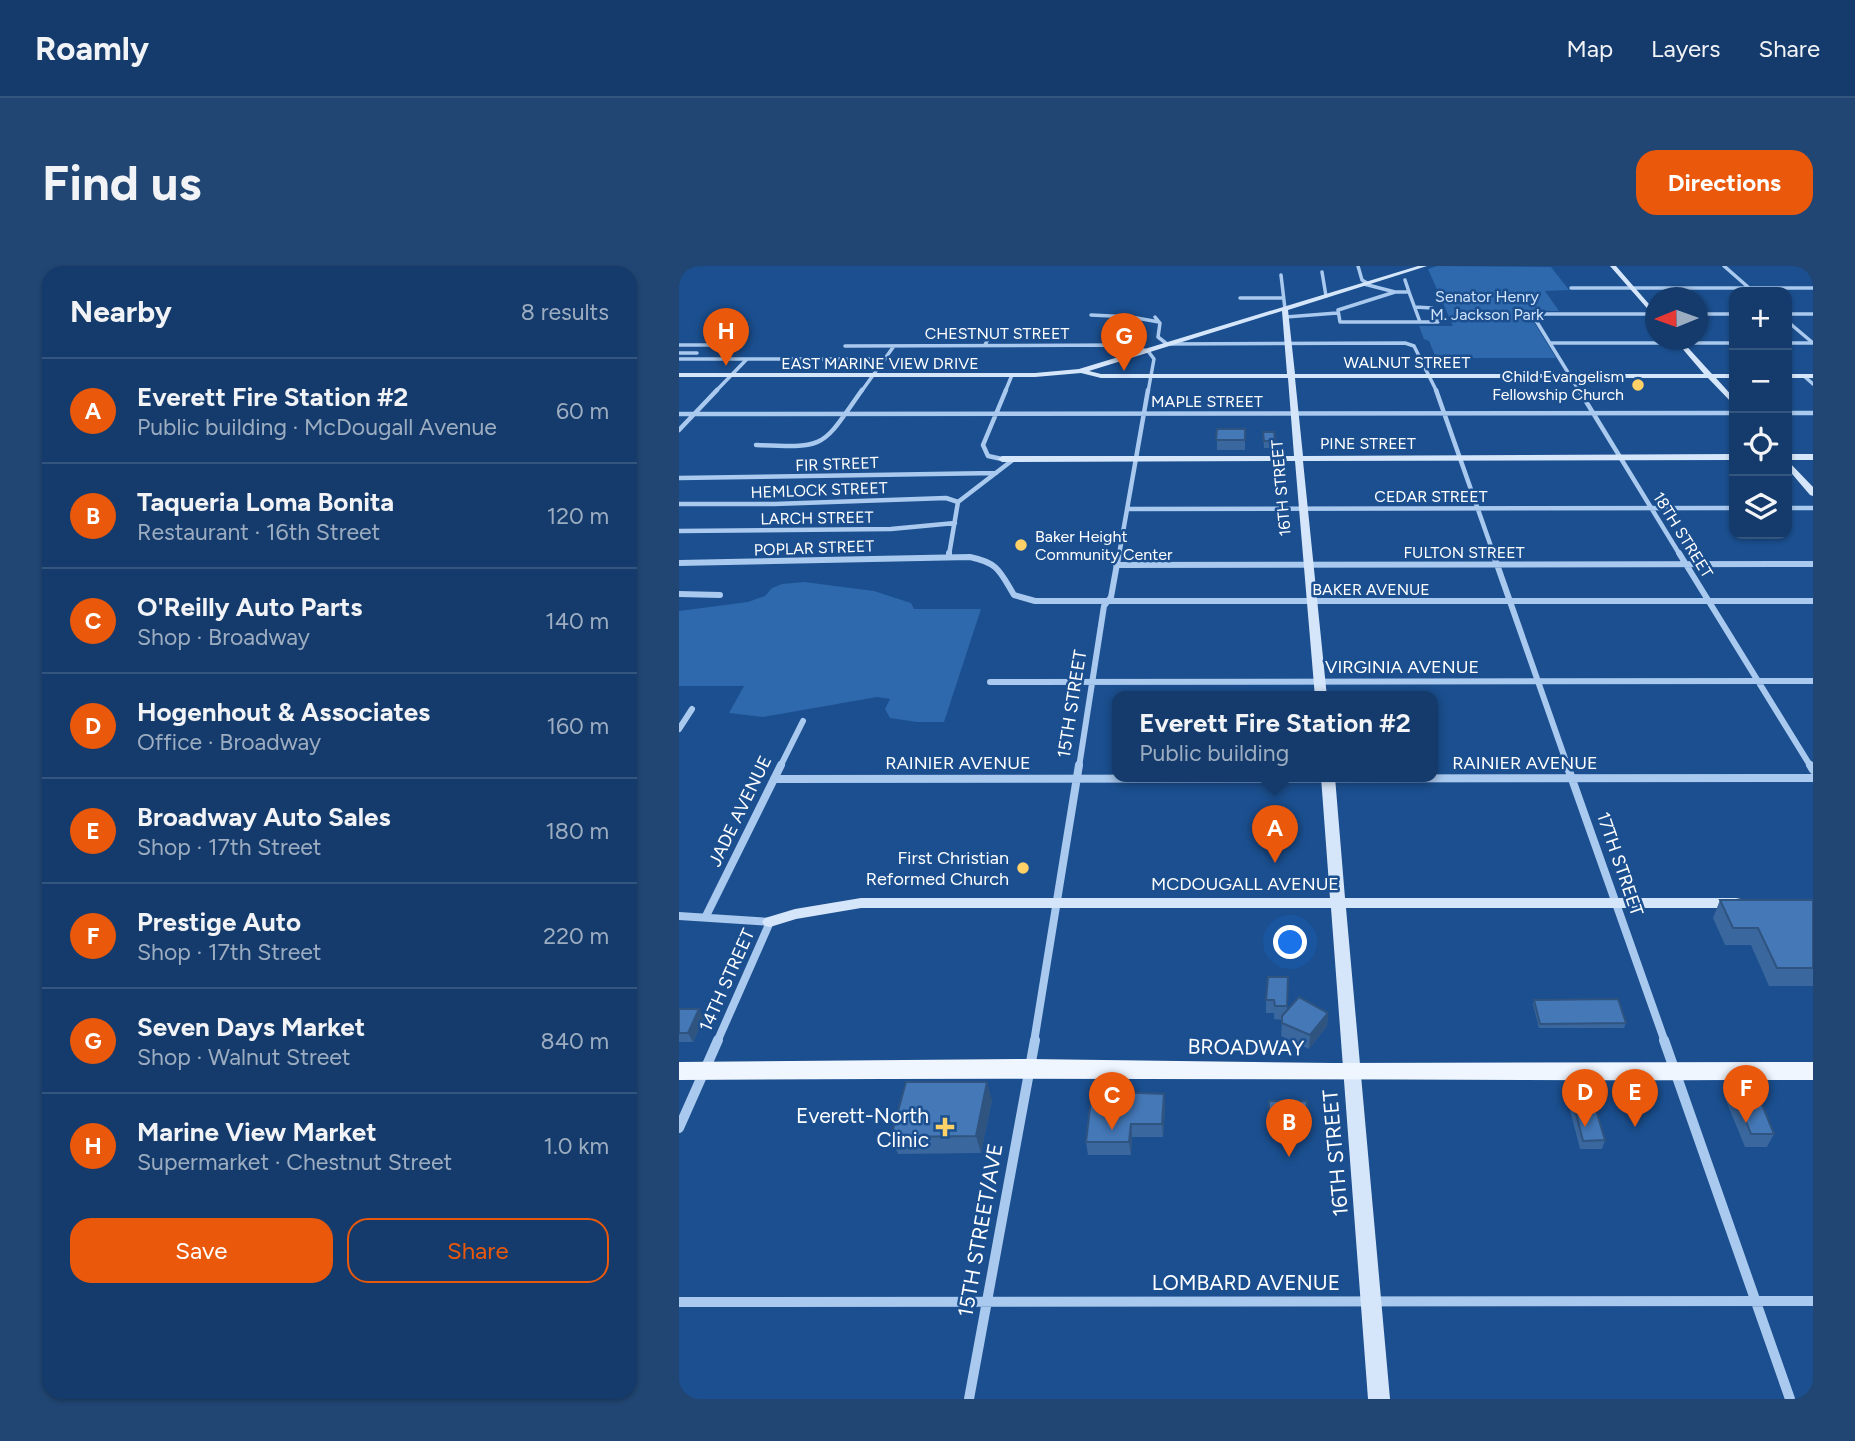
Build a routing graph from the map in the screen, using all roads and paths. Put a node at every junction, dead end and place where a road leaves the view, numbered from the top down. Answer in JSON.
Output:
{"nodes":[{"id":1,"x":1358,"y":266,"type":"edge"},
{"id":2,"x":1424,"y":266,"type":"edge"},
{"id":3,"x":1603,"y":266,"type":"edge"},
{"id":4,"x":1724,"y":266,"type":"edge"},
{"id":5,"x":1614,"y":267,"type":"edge"},
{"id":6,"x":1322,"y":272,"type":"dead end"},
{"id":7,"x":1281,"y":275,"type":"dead end"},
{"id":8,"x":1405,"y":280,"type":"dead end"},
{"id":9,"x":1366,"y":284,"type":"junction"},
{"id":10,"x":1748,"y":287,"type":"edge"},
{"id":11,"x":1571,"y":288,"type":"dead end"},
{"id":12,"x":1632,"y":288,"type":"junction"},
{"id":13,"x":1729,"y":288,"type":"edge"},
{"id":14,"x":1792,"y":288,"type":"edge"},
{"id":15,"x":1813,"y":288,"type":"edge"},
{"id":16,"x":1395,"y":292,"type":"junction"},
{"id":17,"x":1409,"y":292,"type":"junction"},
{"id":18,"x":1326,"y":296,"type":"junction"},
{"id":19,"x":1240,"y":298,"type":"dead end"},
{"id":20,"x":1283,"y":298,"type":"junction"},
{"id":21,"x":1645,"y":303,"type":"edge"},
{"id":22,"x":1415,"y":307,"type":"junction"},
{"id":23,"x":1286,"y":313,"type":"junction"},
{"id":24,"x":1337,"y":313,"type":"junction"},
{"id":25,"x":1645,"y":314,"type":"edge"},
{"id":26,"x":1708,"y":314,"type":"edge"},
{"id":27,"x":1729,"y":314,"type":"edge"},
{"id":28,"x":1792,"y":314,"type":"edge"},
{"id":29,"x":1813,"y":314,"type":"edge"},
{"id":30,"x":1091,"y":315,"type":"dead end"},
{"id":31,"x":1155,"y":317,"type":"dead end"},
{"id":32,"x":1420,"y":322,"type":"junction"},
{"id":33,"x":1160,"y":323,"type":"junction"},
{"id":34,"x":1792,"y":325,"type":"edge"},
{"id":35,"x":991,"y":335,"type":"dead end"},
{"id":36,"x":1645,"y":342,"type":"edge"},
{"id":37,"x":1708,"y":342,"type":"edge"},
{"id":38,"x":1550,"y":343,"type":"junction"},
{"id":39,"x":1729,"y":343,"type":"edge"},
{"id":40,"x":1792,"y":343,"type":"edge"},
{"id":41,"x":1813,"y":343,"type":"edge"},
{"id":42,"x":1167,"y":344,"type":"junction"},
{"id":43,"x":1289,"y":344,"type":"junction"},
{"id":44,"x":679,"y":345,"type":"edge"},
{"id":45,"x":729,"y":345,"type":"dead end"},
{"id":46,"x":894,"y":345,"type":"junction"},
{"id":47,"x":985,"y":345,"type":"junction"},
{"id":48,"x":845,"y":346,"type":"dead end"},
{"id":49,"x":1687,"y":350,"type":"edge"},
{"id":50,"x":1148,"y":351,"type":"junction"},
{"id":51,"x":679,"y":354,"type":"edge"},
{"id":52,"x":697,"y":354,"type":"dead end"},
{"id":53,"x":679,"y":359,"type":"edge"},
{"id":54,"x":747,"y":359,"type":"junction"},
{"id":55,"x":885,"y":359,"type":"junction"},
{"id":56,"x":1081,"y":371,"type":"junction"},
{"id":57,"x":679,"y":376,"type":"edge"},
{"id":58,"x":733,"y":376,"type":"junction"},
{"id":59,"x":873,"y":376,"type":"junction"},
{"id":60,"x":1011,"y":376,"type":"junction"},
{"id":61,"x":1151,"y":376,"type":"junction"},
{"id":62,"x":1292,"y":376,"type":"junction"},
{"id":63,"x":1431,"y":376,"type":"junction"},
{"id":64,"x":1570,"y":376,"type":"junction"},
{"id":65,"x":1710,"y":376,"type":"junction"},
{"id":66,"x":1729,"y":376,"type":"edge"},
{"id":67,"x":1809,"y":376,"type":"edge"},
{"id":68,"x":1813,"y":384,"type":"edge"},
{"id":69,"x":1729,"y":397,"type":"edge"},
{"id":70,"x":1729,"y":413,"type":"edge"},
{"id":71,"x":1792,"y":413,"type":"edge"},
{"id":72,"x":1813,"y":413,"type":"edge"},
{"id":73,"x":679,"y":414,"type":"edge"},
{"id":74,"x":696,"y":414,"type":"junction"},
{"id":75,"x":846,"y":414,"type":"junction"},
{"id":76,"x":995,"y":414,"type":"junction"},
{"id":77,"x":1146,"y":414,"type":"junction"},
{"id":78,"x":1295,"y":414,"type":"junction"},
{"id":79,"x":1444,"y":414,"type":"junction"},
{"id":80,"x":1594,"y":414,"type":"junction"},
{"id":81,"x":679,"y":430,"type":"edge"},
{"id":82,"x":756,"y":445,"type":"dead end"},
{"id":83,"x":1138,"y":457,"type":"junction"},
{"id":84,"x":1299,"y":457,"type":"junction"},
{"id":85,"x":1459,"y":457,"type":"junction"},
{"id":86,"x":1620,"y":457,"type":"junction"},
{"id":87,"x":1729,"y":457,"type":"edge"},
{"id":88,"x":1792,"y":457,"type":"edge"},
{"id":89,"x":1813,"y":457,"type":"edge"},
{"id":90,"x":1002,"y":459,"type":"joint"},
{"id":91,"x":1014,"y":459,"type":"junction"},
{"id":92,"x":1792,"y":469,"type":"edge"},
{"id":93,"x":996,"y":473,"type":"junction"},
{"id":94,"x":679,"y":478,"type":"edge"},
{"id":95,"x":1813,"y":493,"type":"edge"},
{"id":96,"x":958,"y":502,"type":"junction"},
{"id":97,"x":679,"y":504,"type":"edge"},
{"id":98,"x":1304,"y":508,"type":"junction"},
{"id":99,"x":1477,"y":508,"type":"junction"},
{"id":100,"x":1652,"y":508,"type":"junction"},
{"id":101,"x":1729,"y":508,"type":"edge"},
{"id":102,"x":1792,"y":508,"type":"edge"},
{"id":103,"x":1813,"y":508,"type":"edge"},
{"id":104,"x":1128,"y":509,"type":"junction"},
{"id":105,"x":955,"y":523,"type":"junction"},
{"id":106,"x":679,"y":531,"type":"edge"},
{"id":107,"x":949,"y":556,"type":"junction"},
{"id":108,"x":679,"y":563,"type":"edge"},
{"id":109,"x":1497,"y":564,"type":"junction"},
{"id":110,"x":1686,"y":564,"type":"junction"},
{"id":111,"x":1813,"y":564,"type":"edge"},
{"id":112,"x":1116,"y":565,"type":"junction"},
{"id":113,"x":1309,"y":565,"type":"junction"},
{"id":114,"x":679,"y":594,"type":"edge"},
{"id":115,"x":720,"y":594,"type":"dead end"},
{"id":116,"x":1108,"y":601,"type":"junction"},
{"id":117,"x":1313,"y":601,"type":"junction"},
{"id":118,"x":1510,"y":601,"type":"junction"},
{"id":119,"x":1709,"y":601,"type":"junction"},
{"id":120,"x":1813,"y":601,"type":"edge"},
{"id":121,"x":1090,"y":681,"type":"junction"},
{"id":122,"x":1319,"y":681,"type":"junction"},
{"id":123,"x":1538,"y":681,"type":"junction"},
{"id":124,"x":1758,"y":681,"type":"junction"},
{"id":125,"x":1813,"y":681,"type":"edge"},
{"id":126,"x":990,"y":682,"type":"dead end"},
{"id":127,"x":1320,"y":691,"type":"edge"},
{"id":128,"x":692,"y":709,"type":"dead end"},
{"id":129,"x":803,"y":721,"type":"dead end"},
{"id":130,"x":679,"y":729,"type":"edge"},
{"id":131,"x":1813,"y":770,"type":"edge"},
{"id":132,"x":1438,"y":778,"type":"edge"},
{"id":133,"x":1572,"y":778,"type":"junction"},
{"id":134,"x":1813,"y":778,"type":"edge"},
{"id":135,"x":774,"y":779,"type":"junction"},
{"id":136,"x":1076,"y":779,"type":"junction"},
{"id":137,"x":1112,"y":779,"type":"edge"},
{"id":138,"x":1328,"y":782,"type":"edge"},
{"id":139,"x":1058,"y":902,"type":"junction"},
{"id":140,"x":1615,"y":903,"type":"junction"},
{"id":141,"x":1747,"y":903,"type":"edge"},
{"id":142,"x":1338,"y":904,"type":"junction"},
{"id":143,"x":679,"y":916,"type":"edge"},
{"id":144,"x":706,"y":916,"type":"junction"},
{"id":145,"x":770,"y":922,"type":"junction"},
{"id":146,"x":1029,"y":1068,"type":"junction"},
{"id":147,"x":679,"y":1071,"type":"edge"},
{"id":148,"x":704,"y":1071,"type":"junction"},
{"id":149,"x":1813,"y":1071,"type":"edge"},
{"id":150,"x":1351,"y":1072,"type":"junction"},
{"id":151,"x":1675,"y":1072,"type":"junction"},
{"id":152,"x":679,"y":1128,"type":"edge"},
{"id":153,"x":1756,"y":1301,"type":"junction"},
{"id":154,"x":1813,"y":1301,"type":"edge"},
{"id":155,"x":679,"y":1302,"type":"edge"},
{"id":156,"x":987,"y":1302,"type":"junction"},
{"id":157,"x":1371,"y":1302,"type":"junction"},
{"id":158,"x":969,"y":1399,"type":"edge"},
{"id":159,"x":1380,"y":1399,"type":"edge"},
{"id":160,"x":1790,"y":1399,"type":"edge"}],
"edges":[{"from":1,"to":9,"type":"street"},
{"from":2,"to":9,"type":"street"},
{"from":3,"to":5,"type":"street"},
{"from":4,"to":10,"type":"street"},
{"from":5,"to":12,"type":"street"},
{"from":6,"to":18,"type":"street"},
{"from":7,"to":20,"type":"street","name":"16TH STREET"},
{"from":8,"to":17,"type":"street"},
{"from":9,"to":16,"type":"street"},
{"from":9,"to":18,"type":"street"},
{"from":11,"to":12,"type":"street"},
{"from":12,"to":13,"type":"street"},
{"from":12,"to":21,"type":"street"},
{"from":14,"to":15,"type":"street"},
{"from":16,"to":17,"type":"street"},
{"from":16,"to":24,"type":"street"},
{"from":17,"to":22,"type":"street"},
{"from":18,"to":23,"type":"street"},
{"from":19,"to":20,"type":"street"},
{"from":20,"to":23,"type":"street","name":"16TH STREET"},
{"from":22,"to":32,"type":"street"},
{"from":22,"to":32,"type":"street"},
{"from":23,"to":24,"type":"street"},
{"from":23,"to":42,"type":"street","name":"EAST MARINE VIEW DRIVE"},
{"from":23,"to":43,"type":"street","name":"16TH STREET"},
{"from":24,"to":32,"type":"street"},
{"from":25,"to":38,"type":"street","name":"18TH STREET"},
{"from":26,"to":27,"type":"street"},
{"from":28,"to":29,"type":"street"},
{"from":30,"to":33,"type":"street"},
{"from":31,"to":33,"type":"street"},
{"from":33,"to":42,"type":"street"},
{"from":34,"to":41,"type":"street"},
{"from":35,"to":47,"type":"street"},
{"from":36,"to":38,"type":"street"},
{"from":37,"to":39,"type":"street"},
{"from":38,"to":64,"type":"street","name":"18TH STREET"},
{"from":40,"to":41,"type":"street"},
{"from":42,"to":43,"type":"street"},
{"from":42,"to":50,"type":"street","name":"EAST MARINE VIEW DRIVE"},
{"from":43,"to":62,"type":"street","name":"16TH STREET"},
{"from":43,"to":63,"type":"street","name":"17TH STREET"},
{"from":44,"to":45,"type":"street"},
{"from":46,"to":47,"type":"street","name":"CHESTNUT STREET"},
{"from":46,"to":48,"type":"street","name":"CHESTNUT STREET"},
{"from":46,"to":55,"type":"street"},
{"from":47,"to":50,"type":"street","name":"CHESTNUT STREET"},
{"from":49,"to":65,"type":"street"},
{"from":50,"to":56,"type":"street","name":"EAST MARINE VIEW DRIVE"},
{"from":50,"to":61,"type":"street","name":"15TH STREET"},
{"from":51,"to":52,"type":"street"},
{"from":53,"to":54,"type":"street"},
{"from":54,"to":55,"type":"street"},
{"from":54,"to":58,"type":"street"},
{"from":55,"to":59,"type":"street"},
{"from":56,"to":60,"type":"street","name":"EAST MARINE VIEW DRIVE"},
{"from":56,"to":61,"type":"street","name":"WALNUT STREET"},
{"from":57,"to":58,"type":"street","name":"EAST MARINE VIEW DRIVE"},
{"from":58,"to":59,"type":"street","name":"EAST MARINE VIEW DRIVE"},
{"from":58,"to":74,"type":"street"},
{"from":59,"to":60,"type":"street","name":"EAST MARINE VIEW DRIVE"},
{"from":59,"to":75,"type":"street"},
{"from":60,"to":76,"type":"street"},
{"from":61,"to":62,"type":"street","name":"WALNUT STREET"},
{"from":61,"to":77,"type":"street","name":"15TH STREET"},
{"from":62,"to":63,"type":"street","name":"WALNUT STREET"},
{"from":62,"to":78,"type":"street","name":"16TH STREET"},
{"from":63,"to":64,"type":"street","name":"WALNUT STREET"},
{"from":63,"to":79,"type":"street","name":"17TH STREET"},
{"from":64,"to":65,"type":"street","name":"WALNUT STREET"},
{"from":64,"to":80,"type":"street","name":"18TH STREET"},
{"from":65,"to":66,"type":"street","name":"WALNUT STREET"},
{"from":65,"to":69,"type":"street"},
{"from":67,"to":68,"type":"street"},
{"from":70,"to":80,"type":"street","name":"MAPLE STREET"},
{"from":71,"to":72,"type":"street"},
{"from":73,"to":74,"type":"street","name":"MAPLE STREET"},
{"from":74,"to":75,"type":"street","name":"MAPLE STREET"},
{"from":74,"to":81,"type":"street"},
{"from":75,"to":76,"type":"street","name":"MAPLE STREET"},
{"from":75,"to":82,"type":"street"},
{"from":76,"to":77,"type":"street","name":"MAPLE STREET"},
{"from":76,"to":90,"type":"street"},
{"from":77,"to":78,"type":"street","name":"MAPLE STREET"},
{"from":77,"to":83,"type":"street","name":"15TH STREET"},
{"from":78,"to":79,"type":"street","name":"MAPLE STREET"},
{"from":78,"to":84,"type":"street","name":"16TH STREET"},
{"from":79,"to":80,"type":"street","name":"MAPLE STREET"},
{"from":79,"to":85,"type":"street","name":"17TH STREET"},
{"from":80,"to":86,"type":"street","name":"18TH STREET"},
{"from":83,"to":84,"type":"street","name":"PINE STREET"},
{"from":83,"to":91,"type":"street","name":"PINE STREET"},
{"from":83,"to":104,"type":"street","name":"15TH STREET"},
{"from":84,"to":85,"type":"street","name":"PINE STREET"},
{"from":84,"to":98,"type":"street","name":"16TH STREET"},
{"from":85,"to":86,"type":"street","name":"PINE STREET"},
{"from":85,"to":99,"type":"street","name":"17TH STREET"},
{"from":86,"to":87,"type":"street","name":"PINE STREET"},
{"from":86,"to":100,"type":"street","name":"18TH STREET"},
{"from":88,"to":89,"type":"street"},
{"from":90,"to":91,"type":"street","name":"PINE STREET"},
{"from":91,"to":93,"type":"street"},
{"from":92,"to":95,"type":"street"},
{"from":93,"to":94,"type":"street","name":"FIR STREET"},
{"from":93,"to":96,"type":"street"},
{"from":96,"to":97,"type":"street","name":"HEMLOCK STREET"},
{"from":96,"to":105,"type":"street"},
{"from":98,"to":99,"type":"street","name":"CEDAR STREET"},
{"from":98,"to":104,"type":"street","name":"CEDAR STREET"},
{"from":98,"to":113,"type":"street","name":"16TH STREET"},
{"from":99,"to":100,"type":"street","name":"CEDAR STREET"},
{"from":99,"to":109,"type":"street","name":"17TH STREET"},
{"from":100,"to":101,"type":"street","name":"CEDAR STREET"},
{"from":100,"to":110,"type":"street","name":"18TH STREET"},
{"from":102,"to":103,"type":"street"},
{"from":104,"to":112,"type":"street","name":"15TH STREET"},
{"from":105,"to":106,"type":"street","name":"LARCH STREET"},
{"from":105,"to":107,"type":"street"},
{"from":107,"to":108,"type":"street","name":"POPLAR STREET"},
{"from":107,"to":116,"type":"street","name":"BAKER AVENUE"},
{"from":109,"to":110,"type":"street","name":"FULTON STREET"},
{"from":109,"to":113,"type":"street","name":"FULTON STREET"},
{"from":109,"to":118,"type":"street","name":"17TH STREET"},
{"from":110,"to":111,"type":"street","name":"FULTON STREET"},
{"from":110,"to":119,"type":"street","name":"18TH STREET"},
{"from":112,"to":113,"type":"street","name":"FULTON STREET"},
{"from":112,"to":116,"type":"street","name":"15TH STREET"},
{"from":113,"to":117,"type":"street","name":"16TH STREET"},
{"from":114,"to":115,"type":"street"},
{"from":116,"to":117,"type":"street","name":"BAKER AVENUE"},
{"from":116,"to":121,"type":"street","name":"15TH STREET"},
{"from":117,"to":118,"type":"street","name":"BAKER AVENUE"},
{"from":117,"to":122,"type":"street","name":"16TH STREET"},
{"from":118,"to":119,"type":"street","name":"BAKER AVENUE"},
{"from":118,"to":123,"type":"street","name":"17TH STREET"},
{"from":119,"to":120,"type":"street","name":"BAKER AVENUE"},
{"from":119,"to":124,"type":"street","name":"18TH STREET"},
{"from":121,"to":122,"type":"street","name":"VIRGINIA AVENUE"},
{"from":121,"to":126,"type":"street","name":"VIRGINIA AVENUE"},
{"from":121,"to":136,"type":"street","name":"15TH STREET"},
{"from":122,"to":123,"type":"street","name":"VIRGINIA AVENUE"},
{"from":122,"to":127,"type":"street","name":"16TH STREET"},
{"from":123,"to":124,"type":"street","name":"VIRGINIA AVENUE"},
{"from":123,"to":133,"type":"street","name":"17TH STREET"},
{"from":124,"to":125,"type":"street","name":"VIRGINIA AVENUE"},
{"from":124,"to":131,"type":"street","name":"18TH STREET"},
{"from":128,"to":130,"type":"street"},
{"from":129,"to":135,"type":"street","name":"JADE AVENUE"},
{"from":132,"to":133,"type":"street","name":"RAINIER AVENUE"},
{"from":133,"to":134,"type":"street","name":"RAINIER AVENUE"},
{"from":133,"to":140,"type":"street","name":"17TH STREET"},
{"from":135,"to":136,"type":"street","name":"RAINIER AVENUE"},
{"from":135,"to":144,"type":"street","name":"JADE AVENUE"},
{"from":136,"to":137,"type":"street","name":"RAINIER AVENUE"},
{"from":136,"to":139,"type":"street","name":"15TH STREET"},
{"from":138,"to":142,"type":"street","name":"16TH STREET"},
{"from":139,"to":142,"type":"street","name":"MCDOUGALL AVENUE"},
{"from":139,"to":145,"type":"street","name":"MCDOUGALL AVENUE"},
{"from":139,"to":146,"type":"street","name":"15TH STREET"},
{"from":140,"to":141,"type":"street","name":"MCDOUGALL AVENUE"},
{"from":140,"to":142,"type":"street","name":"MCDOUGALL AVENUE"},
{"from":140,"to":151,"type":"street","name":"17TH STREET"},
{"from":142,"to":150,"type":"street","name":"16TH STREET"},
{"from":143,"to":144,"type":"street","name":"MCDOUGALL AVENUE"},
{"from":144,"to":145,"type":"street","name":"MCDOUGALL AVENUE"},
{"from":145,"to":148,"type":"street","name":"14TH STREET"},
{"from":146,"to":148,"type":"main road","name":"BROADWAY"},
{"from":146,"to":150,"type":"main road","name":"BROADWAY"},
{"from":146,"to":156,"type":"street","name":"15TH STREET/AVE"},
{"from":147,"to":148,"type":"main road","name":"BROADWAY"},
{"from":148,"to":152,"type":"street","name":"14TH STREET"},
{"from":149,"to":151,"type":"main road","name":"BROADWAY"},
{"from":150,"to":151,"type":"main road","name":"BROADWAY"},
{"from":150,"to":157,"type":"street","name":"16TH STREET"},
{"from":151,"to":153,"type":"street","name":"17TH STREET"},
{"from":153,"to":154,"type":"street","name":"LOMBARD AVENUE"},
{"from":153,"to":157,"type":"street","name":"LOMBARD AVENUE"},
{"from":153,"to":160,"type":"street","name":"17TH STREET"},
{"from":155,"to":156,"type":"street","name":"LOMBARD AVENUE"},
{"from":156,"to":157,"type":"street","name":"LOMBARD AVENUE"},
{"from":156,"to":158,"type":"street","name":"15TH STREET/AVE"},
{"from":157,"to":159,"type":"street","name":"16TH STREET"}]}
